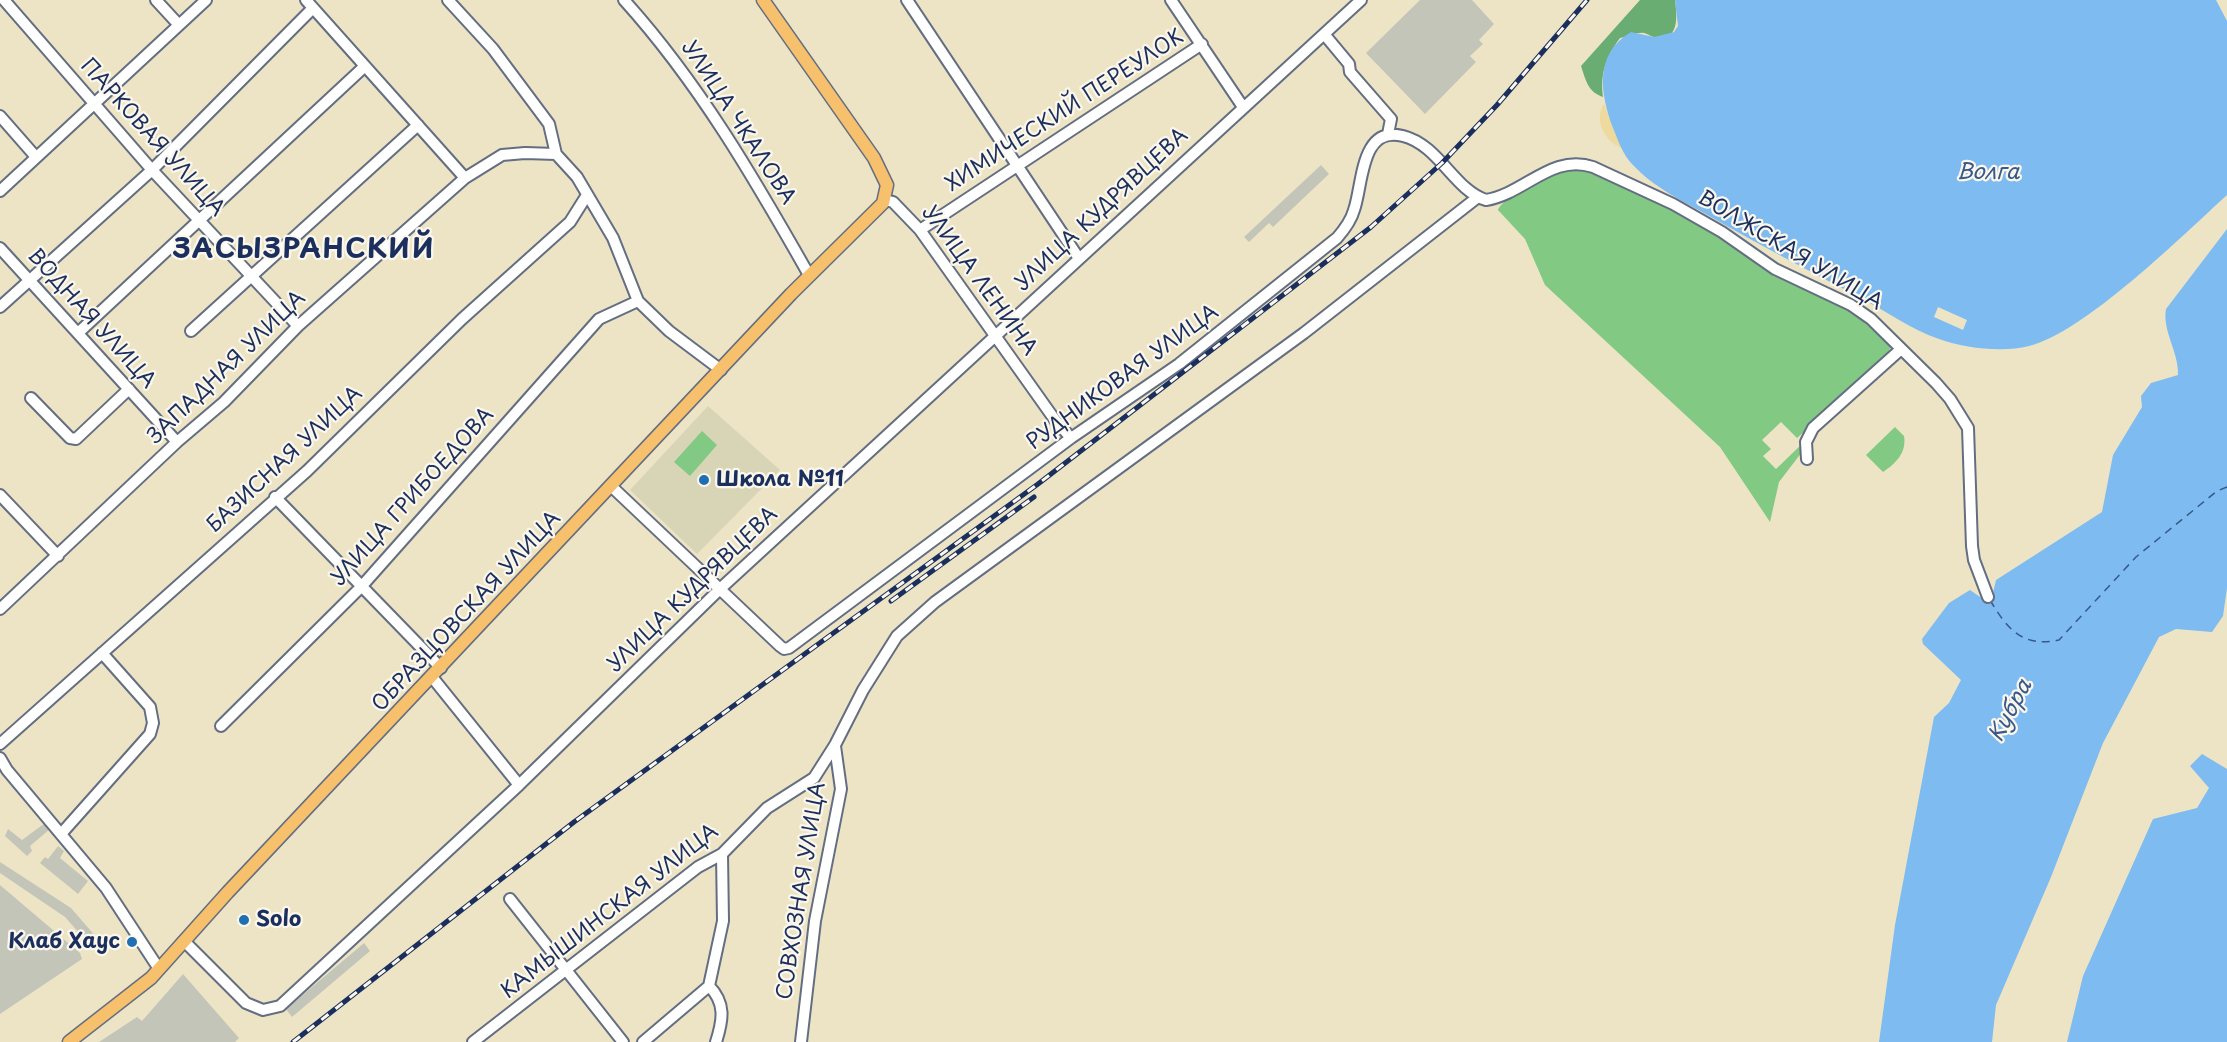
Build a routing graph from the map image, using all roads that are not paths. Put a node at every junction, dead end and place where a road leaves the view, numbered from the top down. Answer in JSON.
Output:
{"nodes":[{"id":1,"x":4,"y":0,"type":"edge"},
{"id":2,"x":156,"y":0,"type":"edge"},
{"id":3,"x":206,"y":0,"type":"edge"},
{"id":4,"x":448,"y":0,"type":"edge"},
{"id":5,"x":624,"y":0,"type":"edge"},
{"id":6,"x":763,"y":0,"type":"edge"},
{"id":7,"x":907,"y":0,"type":"edge"},
{"id":8,"x":1171,"y":0,"type":"edge"},
{"id":9,"x":1361,"y":0,"type":"edge"},
{"id":10,"x":310,"y":4,"type":"edge"},
{"id":11,"x":179,"y":25,"type":"junction"},
{"id":12,"x":1324,"y":34,"type":"junction"},
{"id":13,"x":1202,"y":44,"type":"junction"},
{"id":14,"x":364,"y":66,"type":"junction"},
{"id":15,"x":96,"y":104,"type":"junction"},
{"id":16,"x":1243,"y":107,"type":"junction"},
{"id":17,"x":0,"y":116,"type":"edge"},
{"id":18,"x":418,"y":125,"type":"junction"},
{"id":19,"x":1388,"y":135,"type":"junction"},
{"id":20,"x":556,"y":154,"type":"junction"},
{"id":21,"x":36,"y":157,"type":"junction"},
{"id":22,"x":1018,"y":166,"type":"junction"},
{"id":23,"x":152,"y":170,"type":"junction"},
{"id":24,"x":465,"y":178,"type":"junction"},
{"id":25,"x":0,"y":191,"type":"edge"},
{"id":26,"x":587,"y":195,"type":"junction"},
{"id":27,"x":1478,"y":197,"type":"junction"},
{"id":28,"x":885,"y":200,"type":"junction"},
{"id":29,"x":200,"y":222,"type":"junction"},
{"id":30,"x":920,"y":230,"type":"junction"},
{"id":31,"x":0,"y":248,"type":"edge"},
{"id":32,"x":1078,"y":257,"type":"junction"},
{"id":33,"x":809,"y":275,"type":"junction"},
{"id":34,"x":252,"y":276,"type":"junction"},
{"id":35,"x":29,"y":280,"type":"junction"},
{"id":36,"x":638,"y":301,"type":"junction"},
{"id":37,"x":0,"y":308,"type":"edge"},
{"id":38,"x":298,"y":326,"type":"junction"},
{"id":39,"x":190,"y":331,"type":"dead end"},
{"id":40,"x":78,"y":333,"type":"junction"},
{"id":41,"x":995,"y":335,"type":"junction"},
{"id":42,"x":1900,"y":350,"type":"junction"},
{"id":43,"x":721,"y":370,"type":"junction"},
{"id":44,"x":129,"y":389,"type":"junction"},
{"id":45,"x":31,"y":398,"type":"dead end"},
{"id":46,"x":1071,"y":438,"type":"junction"},
{"id":47,"x":177,"y":442,"type":"junction"},
{"id":48,"x":1807,"y":459,"type":"dead end"},
{"id":49,"x":611,"y":486,"type":"junction"},
{"id":50,"x":0,"y":495,"type":"edge"},
{"id":51,"x":275,"y":497,"type":"junction"},
{"id":52,"x":58,"y":556,"type":"junction"},
{"id":53,"x":361,"y":587,"type":"junction"},
{"id":54,"x":721,"y":588,"type":"junction"},
{"id":55,"x":1988,"y":597,"type":"dead end"},
{"id":56,"x":0,"y":609,"type":"edge"},
{"id":57,"x":102,"y":653,"type":"junction"},
{"id":58,"x":436,"y":672,"type":"junction"},
{"id":59,"x":221,"y":726,"type":"dead end"},
{"id":60,"x":0,"y":744,"type":"edge"},
{"id":61,"x":835,"y":745,"type":"junction"},
{"id":62,"x":0,"y":758,"type":"edge"},
{"id":63,"x":519,"y":785,"type":"junction"},
{"id":64,"x":61,"y":834,"type":"junction"},
{"id":65,"x":722,"y":854,"type":"junction"},
{"id":66,"x":510,"y":899,"type":"dead end"},
{"id":67,"x":184,"y":941,"type":"junction"},
{"id":68,"x":159,"y":969,"type":"junction"},
{"id":69,"x":566,"y":970,"type":"junction"},
{"id":70,"x":709,"y":986,"type":"junction"},
{"id":71,"x":69,"y":1042,"type":"edge"},
{"id":72,"x":473,"y":1042,"type":"edge"},
{"id":73,"x":623,"y":1042,"type":"edge"},
{"id":74,"x":643,"y":1042,"type":"edge"},
{"id":75,"x":716,"y":1042,"type":"edge"},
{"id":76,"x":801,"y":1042,"type":"edge"}],
"edges":[{"from":1,"to":15,"type":"street","name":"ПАРКОВАЯ УЛИЦА"},
{"from":2,"to":11,"type":"street"},
{"from":3,"to":11,"type":"street"},
{"from":4,"to":20,"type":"street"},
{"from":5,"to":33,"type":"street","name":"УЛИЦА ЧКАЛОВА"},
{"from":6,"to":28,"type":"main road"},
{"from":7,"to":22,"type":"street"},
{"from":8,"to":13,"type":"street"},
{"from":9,"to":12,"type":"street","name":"УЛИЦА КУДРЯВЦЕВА"},
{"from":10,"to":14,"type":"street"},
{"from":10,"to":23,"type":"street"},
{"from":11,"to":15,"type":"street"},
{"from":12,"to":16,"type":"street","name":"УЛИЦА КУДРЯВЦЕВА"},
{"from":12,"to":19,"type":"street"},
{"from":13,"to":16,"type":"street"},
{"from":13,"to":22,"type":"street","name":"ХИМИЧЕСКИЙ ПЕРЕУЛОК"},
{"from":14,"to":18,"type":"street"},
{"from":14,"to":29,"type":"street"},
{"from":15,"to":21,"type":"street"},
{"from":15,"to":23,"type":"street","name":"ПАРКОВАЯ УЛИЦА"},
{"from":16,"to":32,"type":"street","name":"УЛИЦА КУДРЯВЦЕВА"},
{"from":17,"to":21,"type":"street"},
{"from":18,"to":24,"type":"street"},
{"from":18,"to":34,"type":"street"},
{"from":19,"to":27,"type":"street"},
{"from":19,"to":46,"type":"street","name":"РУДНИКОВАЯ УЛИЦА"},
{"from":20,"to":24,"type":"street","name":"ЗАПАДНАЯ УЛИЦА"},
{"from":20,"to":26,"type":"street"},
{"from":21,"to":25,"type":"street"},
{"from":22,"to":30,"type":"street","name":"ХИМИЧЕСКИЙ ПЕРЕУЛОК"},
{"from":22,"to":32,"type":"street"},
{"from":23,"to":29,"type":"street","name":"ПАРКОВАЯ УЛИЦА"},
{"from":23,"to":35,"type":"street"},
{"from":24,"to":38,"type":"street","name":"ЗАПАДНАЯ УЛИЦА"},
{"from":26,"to":36,"type":"street"},
{"from":26,"to":51,"type":"street","name":"БАЗИСНАЯ УЛИЦА"},
{"from":27,"to":42,"type":"street","name":"ВОЛЖСКАЯ УЛИЦА"},
{"from":27,"to":61,"type":"street"},
{"from":28,"to":30,"type":"street","name":"УЛИЦА ЛЕНИНА"},
{"from":28,"to":33,"type":"main road","name":"ОБРАЗЦОВСКАЯ УЛИЦА"},
{"from":29,"to":34,"type":"street","name":"ПАРКОВАЯ УЛИЦА"},
{"from":29,"to":40,"type":"street"},
{"from":30,"to":41,"type":"street","name":"УЛИЦА ЛЕНИНА"},
{"from":31,"to":35,"type":"street","name":"ВОДНАЯ УЛИЦА"},
{"from":32,"to":41,"type":"street","name":"УЛИЦА КУДРЯВЦЕВА"},
{"from":33,"to":43,"type":"main road","name":"ОБРАЗЦОВСКАЯ УЛИЦА"},
{"from":34,"to":38,"type":"street","name":"ПАРКОВАЯ УЛИЦА"},
{"from":34,"to":39,"type":"street"},
{"from":35,"to":37,"type":"street"},
{"from":35,"to":40,"type":"street","name":"ВОДНАЯ УЛИЦА"},
{"from":36,"to":43,"type":"street"},
{"from":36,"to":53,"type":"street","name":"УЛИЦА ГРИБОЕДОВА"},
{"from":38,"to":47,"type":"street","name":"ЗАПАДНАЯ УЛИЦА"},
{"from":40,"to":44,"type":"street","name":"ВОДНАЯ УЛИЦА"},
{"from":41,"to":46,"type":"street","name":"УЛИЦА ЛЕНИНА"},
{"from":41,"to":54,"type":"street","name":"УЛИЦА КУДРЯВЦЕВА"},
{"from":42,"to":48,"type":"street"},
{"from":42,"to":55,"type":"street","name":"ВОЛЖСКАЯ УЛИЦА"},
{"from":43,"to":49,"type":"main road","name":"ОБРАЗЦОВСКАЯ УЛИЦА"},
{"from":44,"to":45,"type":"street"},
{"from":44,"to":47,"type":"street","name":"ВОДНАЯ УЛИЦА"},
{"from":46,"to":54,"type":"street","name":"РУДНИКОВАЯ УЛИЦА"},
{"from":47,"to":52,"type":"street","name":"ЗАПАДНАЯ УЛИЦА"},
{"from":49,"to":54,"type":"street"},
{"from":49,"to":58,"type":"main road","name":"ОБРАЗЦОВСКАЯ УЛИЦА"},
{"from":50,"to":52,"type":"street"},
{"from":51,"to":53,"type":"street"},
{"from":51,"to":57,"type":"street","name":"БАЗИСНАЯ УЛИЦА"},
{"from":52,"to":56,"type":"street","name":"ЗАПАДНАЯ УЛИЦА"},
{"from":53,"to":58,"type":"street"},
{"from":53,"to":59,"type":"street","name":"УЛИЦА ГРИБОЕДОВА"},
{"from":54,"to":63,"type":"street","name":"УЛИЦА КУДРЯВЦЕВА"},
{"from":57,"to":60,"type":"street","name":"БАЗИСНАЯ УЛИЦА"},
{"from":57,"to":64,"type":"street"},
{"from":58,"to":63,"type":"street"},
{"from":58,"to":67,"type":"main road","name":"ОБРАЗЦОВСКАЯ УЛИЦА"},
{"from":61,"to":65,"type":"street","name":"КАМЫШИНСКАЯ УЛИЦА"},
{"from":61,"to":76,"type":"street","name":"СОВХОЗНАЯ УЛИЦА"},
{"from":62,"to":64,"type":"street"},
{"from":63,"to":67,"type":"street","name":"УЛИЦА КУДРЯВЦЕВА"},
{"from":64,"to":68,"type":"street"},
{"from":65,"to":69,"type":"street","name":"КАМЫШИНСКАЯ УЛИЦА"},
{"from":65,"to":70,"type":"street"},
{"from":66,"to":69,"type":"street"},
{"from":67,"to":68,"type":"main road","name":"ОБРАЗЦОВСКАЯ УЛИЦА"},
{"from":68,"to":71,"type":"main road","name":"ОБРАЗЦОВСКАЯ УЛИЦА"},
{"from":69,"to":72,"type":"street","name":"КАМЫШИНСКАЯ УЛИЦА"},
{"from":69,"to":73,"type":"street"},
{"from":70,"to":74,"type":"street"},
{"from":70,"to":75,"type":"street"}]}
